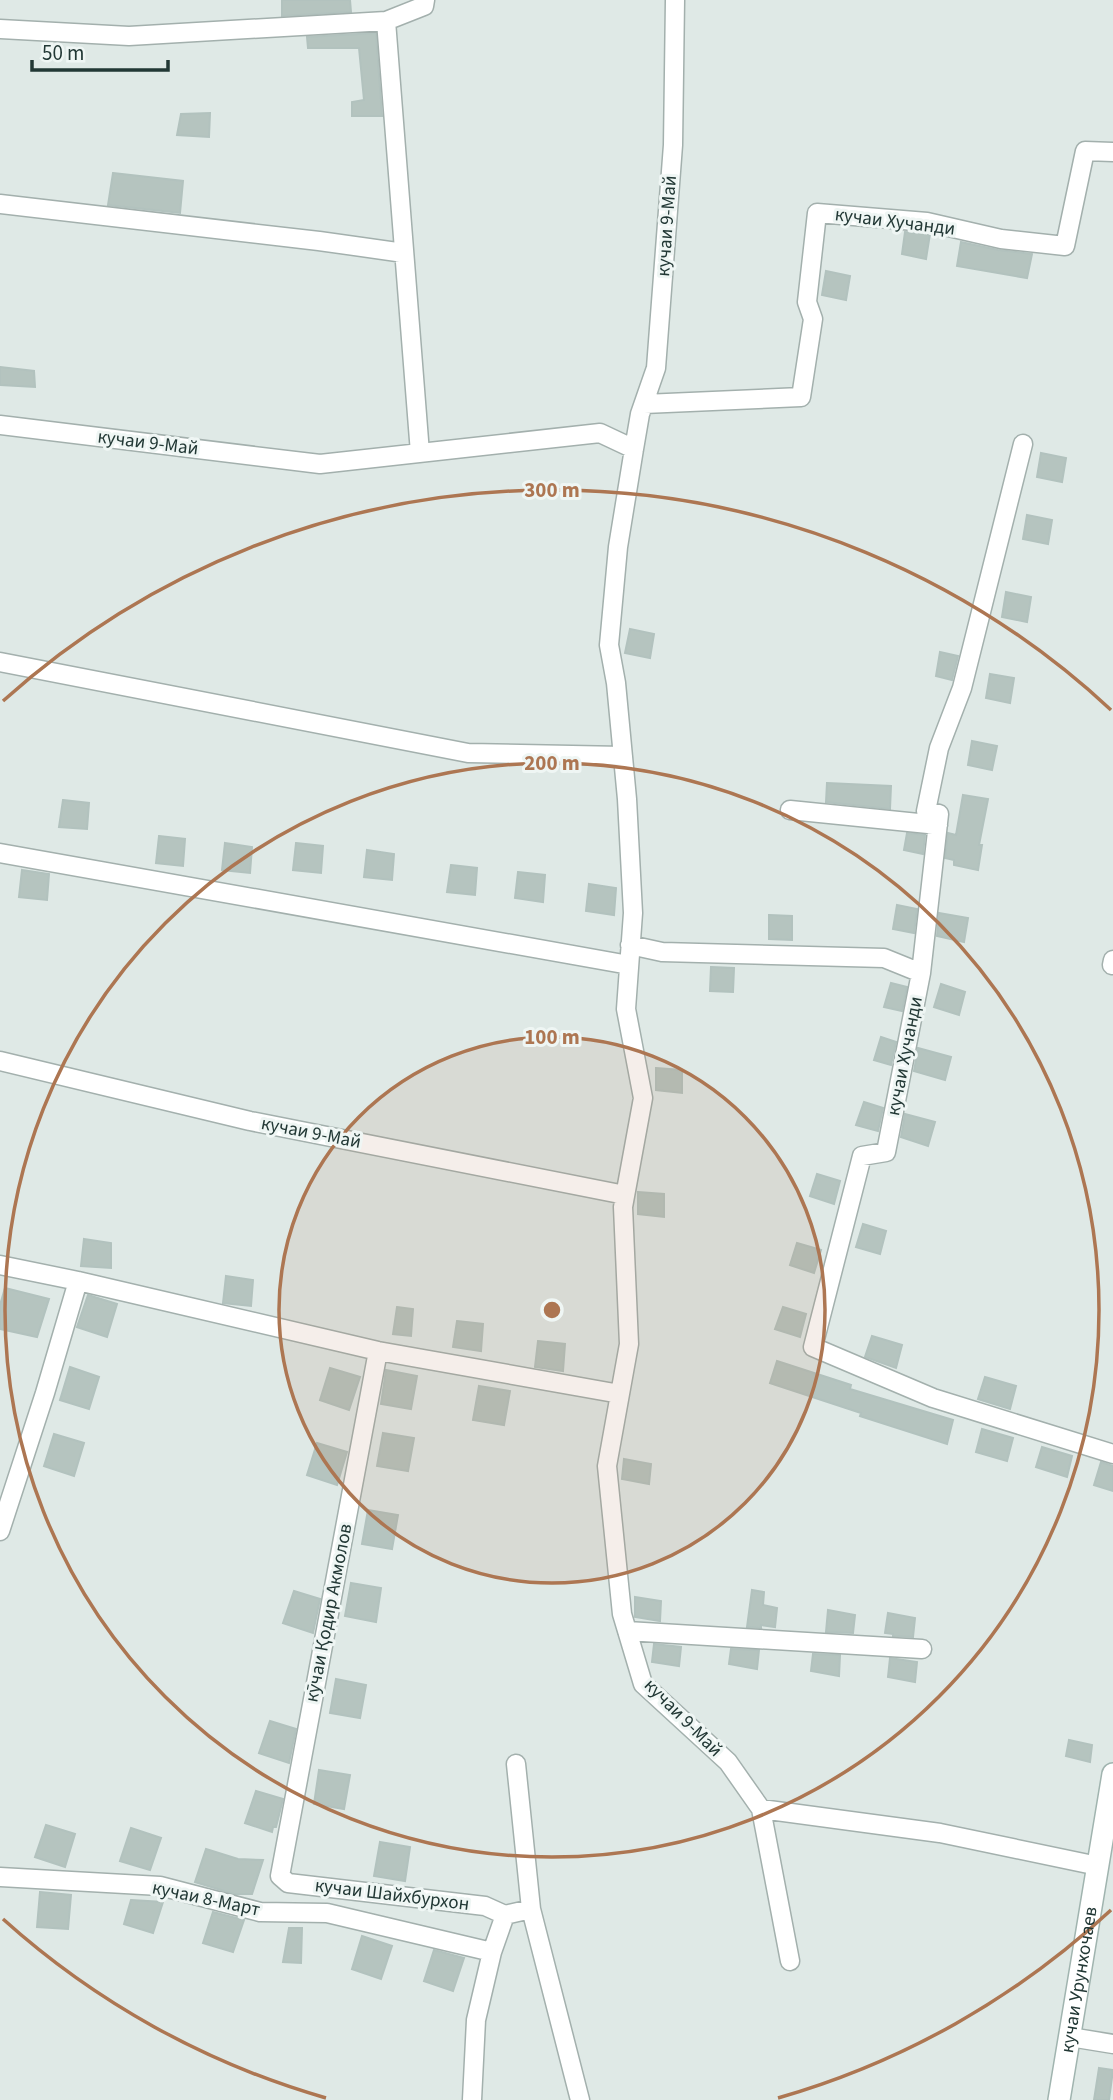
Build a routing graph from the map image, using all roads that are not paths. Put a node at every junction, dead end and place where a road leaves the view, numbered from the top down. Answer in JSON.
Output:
{"nodes":[{"id":1,"x":425,"y":0,"type":"edge"},
{"id":2,"x":675,"y":0,"type":"edge"},
{"id":3,"x":386,"y":21,"type":"junction"},
{"id":4,"x":0,"y":29,"type":"edge"},
{"id":5,"x":1113,"y":152,"type":"edge"},
{"id":6,"x":0,"y":204,"type":"edge"},
{"id":7,"x":404,"y":253,"type":"junction"},
{"id":8,"x":644,"y":404,"type":"junction"},
{"id":9,"x":0,"y":425,"type":"edge"},
{"id":10,"x":1023,"y":444,"type":"dead end"},
{"id":11,"x":634,"y":449,"type":"junction"},
{"id":12,"x":420,"y":453,"type":"junction"},
{"id":13,"x":0,"y":663,"type":"edge"},
{"id":14,"x":623,"y":756,"type":"junction"},
{"id":15,"x":790,"y":810,"type":"dead end"},
{"id":16,"x":938,"y":825,"type":"junction"},
{"id":17,"x":0,"y":853,"type":"edge"},
{"id":18,"x":630,"y":945,"type":"junction"},
{"id":19,"x":1113,"y":960,"type":"edge"},
{"id":20,"x":629,"y":965,"type":"junction"},
{"id":21,"x":1112,"y":965,"type":"edge"},
{"id":22,"x":921,"y":973,"type":"junction"},
{"id":23,"x":0,"y":1061,"type":"edge"},
{"id":24,"x":625,"y":1195,"type":"junction"},
{"id":25,"x":0,"y":1265,"type":"edge"},
{"id":26,"x":78,"y":1281,"type":"junction"},
{"id":27,"x":378,"y":1351,"type":"junction"},
{"id":28,"x":620,"y":1394,"type":"junction"},
{"id":29,"x":1113,"y":1454,"type":"edge"},
{"id":30,"x":0,"y":1531,"type":"edge"},
{"id":31,"x":627,"y":1631,"type":"junction"},
{"id":32,"x":922,"y":1649,"type":"dead end"},
{"id":33,"x":516,"y":1764,"type":"dead end"},
{"id":34,"x":1113,"y":1774,"type":"edge"},
{"id":35,"x":761,"y":1809,"type":"junction"},
{"id":36,"x":1098,"y":1866,"type":"junction"},
{"id":37,"x":280,"y":1876,"type":"joint"},
{"id":38,"x":0,"y":1877,"type":"edge"},
{"id":39,"x":531,"y":1909,"type":"junction"},
{"id":40,"x":505,"y":1915,"type":"junction"},
{"id":41,"x":492,"y":1952,"type":"junction"},
{"id":42,"x":789,"y":1961,"type":"dead end"},
{"id":43,"x":1070,"y":2037,"type":"junction"},
{"id":44,"x":1113,"y":2045,"type":"edge"},
{"id":45,"x":472,"y":2100,"type":"edge"},
{"id":46,"x":580,"y":2100,"type":"edge"},
{"id":47,"x":1059,"y":2100,"type":"edge"}],
"edges":[{"from":1,"to":3,"type":"street"},
{"from":2,"to":8,"type":"street","name":"кучаи 9-Май"},
{"from":3,"to":4,"type":"street"},
{"from":3,"to":7,"type":"street"},
{"from":5,"to":8,"type":"street","name":"кучаи Хучанди"},
{"from":6,"to":7,"type":"street"},
{"from":7,"to":12,"type":"street"},
{"from":8,"to":11,"type":"street","name":"кучаи 9-Май"},
{"from":9,"to":12,"type":"street","name":"кучаи 9-Май"},
{"from":10,"to":16,"type":"street"},
{"from":11,"to":12,"type":"street","name":"кучаи 9-Май"},
{"from":11,"to":14,"type":"street","name":"кучаи 9-Май"},
{"from":13,"to":14,"type":"street"},
{"from":14,"to":18,"type":"street","name":"кучаи 9-Май"},
{"from":15,"to":16,"type":"street"},
{"from":16,"to":22,"type":"street","name":"кучаи Хучанди"},
{"from":17,"to":20,"type":"street"},
{"from":18,"to":20,"type":"street","name":"кучаи 9-Май"},
{"from":18,"to":22,"type":"street"},
{"from":19,"to":21,"type":"street"},
{"from":20,"to":24,"type":"street","name":"кучаи 9-Май"},
{"from":22,"to":29,"type":"street","name":"кучаи Хучанди"},
{"from":23,"to":24,"type":"street","name":"кучаи 9-Май"},
{"from":24,"to":28,"type":"street","name":"кучаи 9-Май"},
{"from":25,"to":26,"type":"street"},
{"from":26,"to":27,"type":"street"},
{"from":26,"to":30,"type":"street"},
{"from":27,"to":28,"type":"street"},
{"from":27,"to":37,"type":"street","name":"кӯчаи Қодир Акмолов"},
{"from":28,"to":31,"type":"street","name":"кучаи 9-Май"},
{"from":31,"to":32,"type":"street"},
{"from":31,"to":35,"type":"street","name":"кучаи 9-Май"},
{"from":33,"to":39,"type":"street"},
{"from":34,"to":36,"type":"street","name":"кучаи Урунхочаев"},
{"from":35,"to":36,"type":"street"},
{"from":35,"to":42,"type":"street"},
{"from":36,"to":43,"type":"street","name":"кучаи Урунхочаев"},
{"from":37,"to":40,"type":"street","name":"кучаи Шайхбурхон"},
{"from":38,"to":41,"type":"street","name":"кучаи 8-Март"},
{"from":39,"to":40,"type":"street"},
{"from":39,"to":46,"type":"street"},
{"from":40,"to":41,"type":"street"},
{"from":41,"to":45,"type":"street"},
{"from":43,"to":44,"type":"street"},
{"from":43,"to":47,"type":"street","name":"кучаи Урунхочаев"}]}
